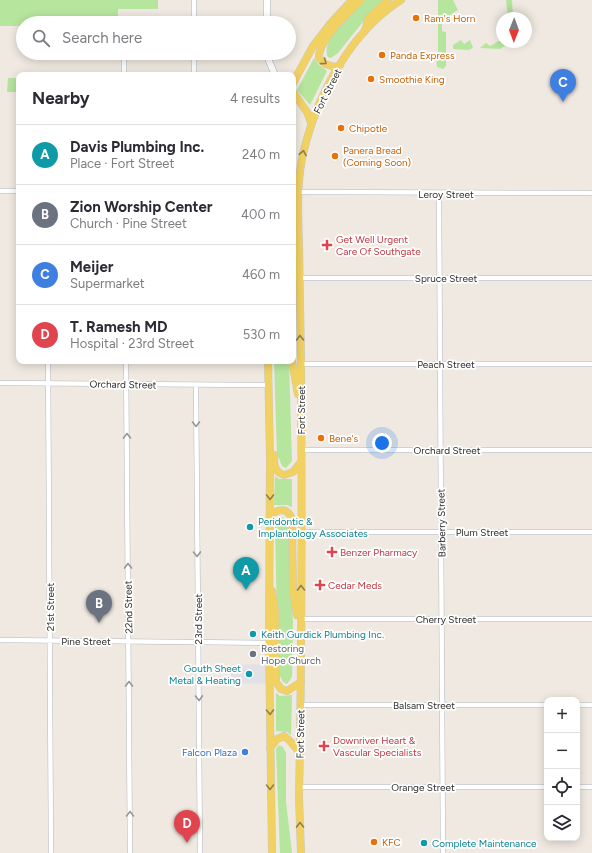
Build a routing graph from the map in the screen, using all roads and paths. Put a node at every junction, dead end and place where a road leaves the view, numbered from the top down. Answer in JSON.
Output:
{"nodes":[{"id":1,"x":194,"y":0,"type":"edge"},
{"id":2,"x":267,"y":0,"type":"edge"},
{"id":3,"x":352,"y":0,"type":"edge"},
{"id":4,"x":361,"y":0,"type":"edge"},
{"id":5,"x":388,"y":0,"type":"edge"},
{"id":6,"x":401,"y":0,"type":"edge"},
{"id":7,"x":194,"y":16,"type":"edge"},
{"id":8,"x":267,"y":16,"type":"edge"},
{"id":9,"x":364,"y":33,"type":"junction"},
{"id":10,"x":124,"y":60,"type":"edge"},
{"id":11,"x":194,"y":60,"type":"edge"},
{"id":12,"x":269,"y":60,"type":"edge"},
{"id":13,"x":340,"y":65,"type":"junction"},
{"id":14,"x":124,"y":72,"type":"edge"},
{"id":15,"x":194,"y":72,"type":"edge"},
{"id":16,"x":274,"y":72,"type":"edge"},
{"id":17,"x":296,"y":77,"type":"edge"},
{"id":18,"x":296,"y":96,"type":"edge"},
{"id":19,"x":311,"y":124,"type":"junction"},
{"id":20,"x":0,"y":191,"type":"edge"},
{"id":21,"x":16,"y":191,"type":"edge"},
{"id":22,"x":299,"y":192,"type":"junction"},
{"id":23,"x":592,"y":193,"type":"edge"},
{"id":24,"x":439,"y":194,"type":"junction"},
{"id":25,"x":300,"y":278,"type":"junction"},
{"id":26,"x":440,"y":278,"type":"junction"},
{"id":27,"x":592,"y":278,"type":"edge"},
{"id":28,"x":48,"y":364,"type":"edge"},
{"id":29,"x":126,"y":364,"type":"edge"},
{"id":30,"x":268,"y":364,"type":"edge"},
{"id":31,"x":269,"y":364,"type":"edge"},
{"id":32,"x":292,"y":364,"type":"edge"},
{"id":33,"x":301,"y":364,"type":"junction"},
{"id":34,"x":440,"y":364,"type":"junction"},
{"id":35,"x":592,"y":364,"type":"edge"},
{"id":36,"x":0,"y":383,"type":"edge"},
{"id":37,"x":48,"y":383,"type":"junction"},
{"id":38,"x":126,"y":384,"type":"junction"},
{"id":39,"x":196,"y":385,"type":"junction"},
{"id":40,"x":269,"y":386,"type":"junction"},
{"id":41,"x":301,"y":405,"type":"junction"},
{"id":42,"x":301,"y":450,"type":"junction"},
{"id":43,"x":440,"y":450,"type":"junction"},
{"id":44,"x":592,"y":450,"type":"edge"},
{"id":45,"x":301,"y":461,"type":"junction"},
{"id":46,"x":270,"y":515,"type":"junction"},
{"id":47,"x":300,"y":532,"type":"junction"},
{"id":48,"x":442,"y":532,"type":"junction"},
{"id":49,"x":592,"y":532,"type":"edge"},
{"id":50,"x":269,"y":582,"type":"junction"},
{"id":51,"x":442,"y":618,"type":"junction"},
{"id":52,"x":301,"y":619,"type":"junction"},
{"id":53,"x":592,"y":619,"type":"edge"},
{"id":54,"x":301,"y":633,"type":"junction"},
{"id":55,"x":0,"y":640,"type":"edge"},
{"id":56,"x":50,"y":640,"type":"junction"},
{"id":57,"x":129,"y":641,"type":"junction"},
{"id":58,"x":198,"y":642,"type":"junction"},
{"id":59,"x":268,"y":643,"type":"junction"},
{"id":60,"x":301,"y":682,"type":"junction"},
{"id":61,"x":300,"y":705,"type":"junction"},
{"id":62,"x":442,"y":705,"type":"junction"},
{"id":63,"x":544,"y":705,"type":"edge"},
{"id":64,"x":580,"y":705,"type":"edge"},
{"id":65,"x":592,"y":705,"type":"edge"},
{"id":66,"x":270,"y":748,"type":"junction"},
{"id":67,"x":300,"y":753,"type":"junction"},
{"id":68,"x":299,"y":787,"type":"junction"},
{"id":69,"x":443,"y":787,"type":"junction"},
{"id":70,"x":544,"y":787,"type":"edge"},
{"id":71,"x":580,"y":787,"type":"edge"},
{"id":72,"x":592,"y":787,"type":"edge"},
{"id":73,"x":51,"y":853,"type":"edge"},
{"id":74,"x":130,"y":853,"type":"edge"},
{"id":75,"x":200,"y":853,"type":"edge"},
{"id":76,"x":272,"y":853,"type":"edge"},
{"id":77,"x":301,"y":853,"type":"edge"},
{"id":78,"x":443,"y":853,"type":"edge"}],
"edges":[{"from":1,"to":7,"type":"street"},
{"from":2,"to":8,"type":"street"},
{"from":3,"to":17,"type":"main road"},
{"from":4,"to":13,"type":"main road","one_way":true},
{"from":5,"to":9,"type":"main road"},
{"from":6,"to":9,"type":"main road","name":"Fort Street"},
{"from":9,"to":13,"type":"main road","name":"Fort Street"},
{"from":10,"to":14,"type":"street"},
{"from":11,"to":15,"type":"street"},
{"from":12,"to":16,"type":"street"},
{"from":13,"to":19,"type":"main road","name":"Fort Street"},
{"from":18,"to":19,"type":"main road"},
{"from":22,"to":19,"type":"main road","name":"Fort Street","one_way":true},
{"from":20,"to":21,"type":"street"},
{"from":22,"to":24,"type":"street","name":"Leroy Street"},
{"from":22,"to":25,"type":"main road","name":"Fort Street"},
{"from":23,"to":24,"type":"street","name":"Leroy Street"},
{"from":24,"to":26,"type":"street","name":"Barberry Street"},
{"from":25,"to":26,"type":"street","name":"Spruce Street"},
{"from":33,"to":25,"type":"main road","name":"Fort Street","one_way":true},
{"from":26,"to":27,"type":"street","name":"Spruce Street"},
{"from":26,"to":34,"type":"street","name":"Barberry Street"},
{"from":28,"to":37,"type":"street","name":"21st Street"},
{"from":29,"to":38,"type":"street","name":"22nd Street"},
{"from":30,"to":40,"type":"main road"},
{"from":31,"to":45,"type":"main road"},
{"from":32,"to":41,"type":"main road"},
{"from":33,"to":34,"type":"street","name":"Peach Street"},
{"from":33,"to":41,"type":"main road","name":"Fort Street"},
{"from":34,"to":35,"type":"street","name":"Peach Street"},
{"from":34,"to":43,"type":"street","name":"Barberry Street"},
{"from":36,"to":37,"type":"street","name":"Orchard Street"},
{"from":37,"to":38,"type":"street","name":"Orchard Street"},
{"from":37,"to":56,"type":"street","name":"21st Street"},
{"from":38,"to":39,"type":"street","name":"Orchard Street"},
{"from":57,"to":38,"type":"street","name":"22nd Street","one_way":true},
{"from":39,"to":40,"type":"street","name":"Orchard Street"},
{"from":39,"to":58,"type":"street","name":"23rd Street","one_way":true},
{"from":40,"to":46,"type":"main road","one_way":true},
{"from":41,"to":42,"type":"main road","name":"Fort Street"},
{"from":42,"to":43,"type":"street","name":"Orchard Street"},
{"from":42,"to":45,"type":"main road","name":"Fort Street"},
{"from":43,"to":44,"type":"street","name":"Orchard Street"},
{"from":43,"to":48,"type":"street","name":"Barberry Street"},
{"from":45,"to":47,"type":"main road","name":"Fort Street"},
{"from":46,"to":50,"type":"main road"},
{"from":46,"to":54,"type":"main road"},
{"from":47,"to":48,"type":"street","name":"Plum Street"},
{"from":52,"to":47,"type":"main road","name":"Fort Street","one_way":true},
{"from":48,"to":49,"type":"street","name":"Plum Street"},
{"from":48,"to":51,"type":"street","name":"Barberry Street"},
{"from":50,"to":59,"type":"main road"},
{"from":50,"to":60,"type":"main road"},
{"from":51,"to":52,"type":"street","name":"Cherry Street"},
{"from":51,"to":53,"type":"street","name":"Cherry Street"},
{"from":51,"to":62,"type":"street","name":"Barberry Street"},
{"from":52,"to":54,"type":"main road","name":"Fort Street"},
{"from":54,"to":60,"type":"main road","name":"Fort Street"},
{"from":55,"to":56,"type":"street","name":"Pine Street"},
{"from":56,"to":57,"type":"street","name":"Pine Street"},
{"from":56,"to":73,"type":"street","name":"21st Street"},
{"from":57,"to":58,"type":"street","name":"Pine Street"},
{"from":74,"to":57,"type":"street","name":"22nd Street","one_way":true},
{"from":58,"to":59,"type":"street","name":"Pine Street"},
{"from":58,"to":75,"type":"street","name":"23rd Street","one_way":true},
{"from":59,"to":66,"type":"main road","one_way":true},
{"from":60,"to":61,"type":"main road","name":"Fort Street"},
{"from":61,"to":62,"type":"street","name":"Balsam Street"},
{"from":61,"to":67,"type":"main road","name":"Fort Street"},
{"from":62,"to":63,"type":"street","name":"Balsam Street"},
{"from":62,"to":69,"type":"street","name":"Barberry Street"},
{"from":64,"to":65,"type":"street"},
{"from":66,"to":67,"type":"main road"},
{"from":66,"to":76,"type":"main road","one_way":true},
{"from":67,"to":68,"type":"main road","name":"Fort Street"},
{"from":68,"to":69,"type":"street","name":"Orange Street"},
{"from":77,"to":68,"type":"main road","name":"Fort Street","one_way":true},
{"from":69,"to":70,"type":"street","name":"Orange Street"},
{"from":69,"to":78,"type":"street","name":"Barberry Street"},
{"from":71,"to":72,"type":"street"}]}
